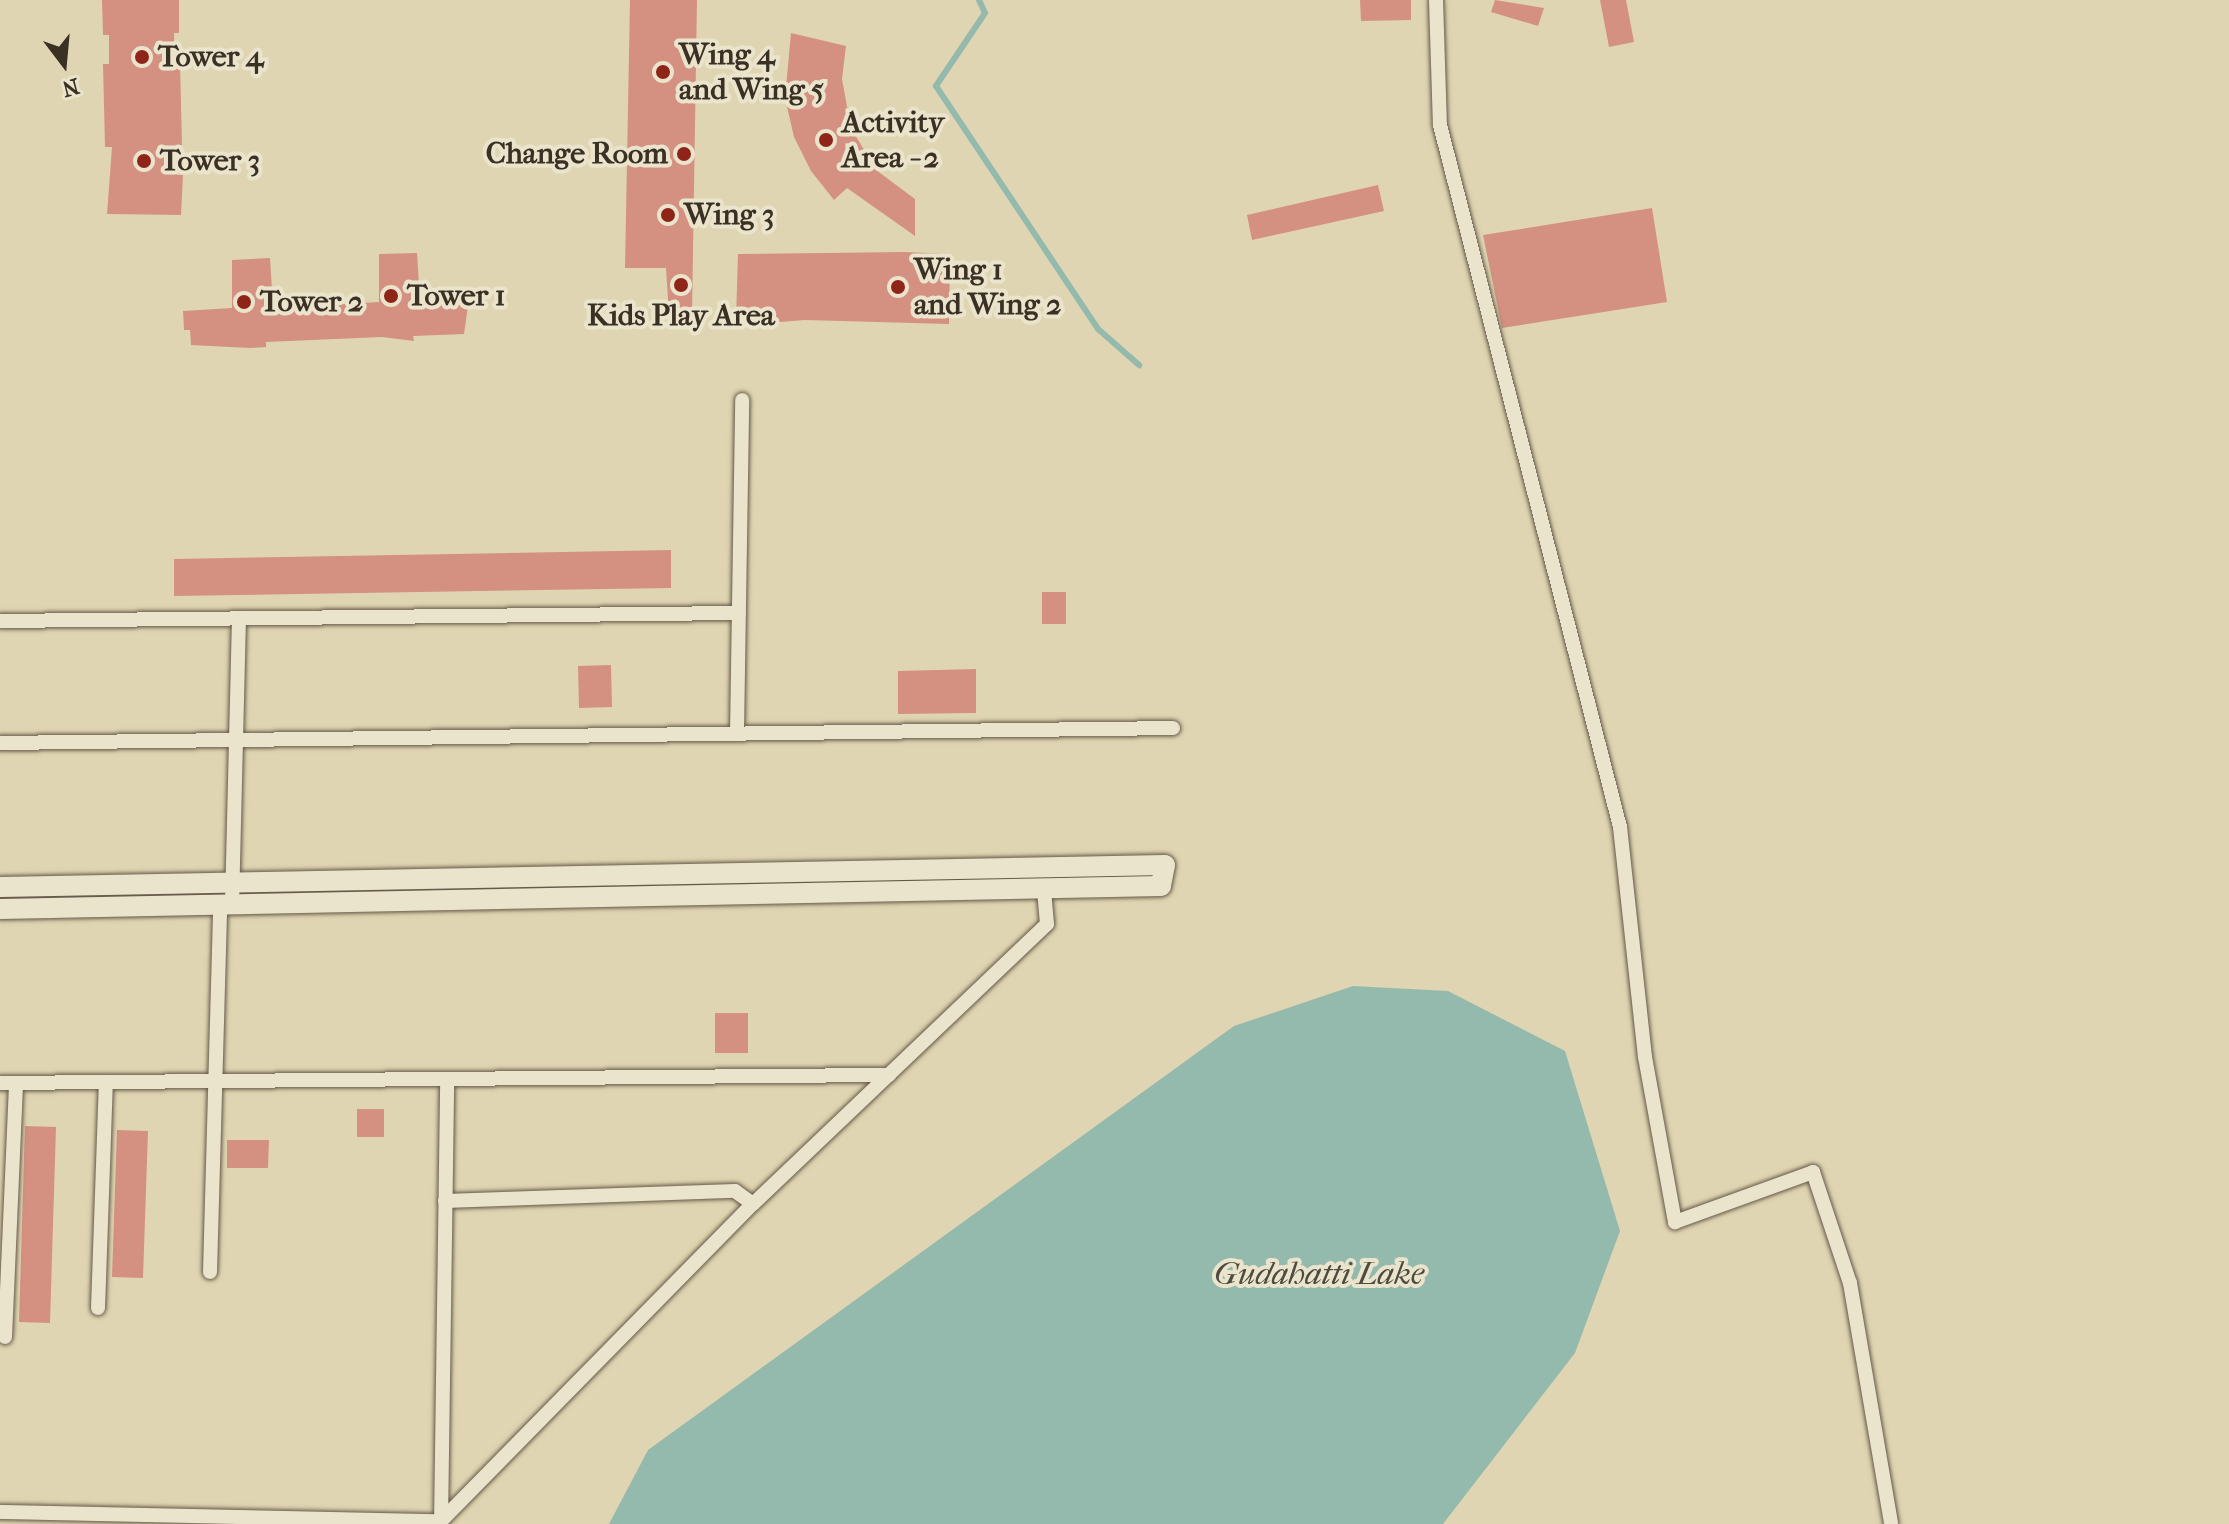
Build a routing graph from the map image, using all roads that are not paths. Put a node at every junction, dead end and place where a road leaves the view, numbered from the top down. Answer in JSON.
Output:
{"nodes":[{"id":1,"x":1436,"y":0,"type":"edge"},
{"id":2,"x":742,"y":400,"type":"dead end"},
{"id":3,"x":739,"y":613,"type":"junction"},
{"id":4,"x":239,"y":618,"type":"junction"},
{"id":5,"x":0,"y":621,"type":"edge"},
{"id":6,"x":1173,"y":728,"type":"dead end"},
{"id":7,"x":737,"y":733,"type":"junction"},
{"id":8,"x":236,"y":740,"type":"junction"},
{"id":9,"x":0,"y":743,"type":"edge"},
{"id":10,"x":232,"y":883,"type":"junction"},
{"id":11,"x":0,"y":887,"type":"edge"},
{"id":12,"x":1044,"y":888,"type":"junction"},
{"id":13,"x":226,"y":904,"type":"junction"},
{"id":14,"x":0,"y":909,"type":"edge"},
{"id":15,"x":889,"y":1075,"type":"junction"},
{"id":16,"x":447,"y":1079,"type":"junction"},
{"id":17,"x":215,"y":1081,"type":"junction"},
{"id":18,"x":106,"y":1082,"type":"junction"},
{"id":19,"x":0,"y":1083,"type":"edge"},
{"id":20,"x":16,"y":1083,"type":"junction"},
{"id":21,"x":445,"y":1201,"type":"junction"},
{"id":22,"x":753,"y":1204,"type":"junction"},
{"id":23,"x":210,"y":1272,"type":"dead end"},
{"id":24,"x":98,"y":1308,"type":"dead end"},
{"id":25,"x":5,"y":1337,"type":"dead end"},
{"id":26,"x":0,"y":1512,"type":"edge"},
{"id":27,"x":441,"y":1522,"type":"edge"},
{"id":28,"x":1891,"y":1524,"type":"edge"}],
"edges":[{"from":1,"to":28,"type":"street"},
{"from":2,"to":3,"type":"street"},
{"from":3,"to":4,"type":"street"},
{"from":3,"to":7,"type":"street"},
{"from":4,"to":5,"type":"street"},
{"from":4,"to":8,"type":"street"},
{"from":6,"to":7,"type":"street"},
{"from":7,"to":8,"type":"street"},
{"from":8,"to":9,"type":"street"},
{"from":8,"to":10,"type":"street"},
{"from":10,"to":11,"type":"street"},
{"from":10,"to":12,"type":"street"},
{"from":10,"to":13,"type":"street"},
{"from":12,"to":13,"type":"street"},
{"from":12,"to":15,"type":"street"},
{"from":13,"to":14,"type":"street"},
{"from":13,"to":17,"type":"street"},
{"from":15,"to":16,"type":"street"},
{"from":15,"to":22,"type":"street"},
{"from":16,"to":17,"type":"street"},
{"from":16,"to":21,"type":"street"},
{"from":17,"to":18,"type":"street"},
{"from":17,"to":23,"type":"street"},
{"from":18,"to":20,"type":"street"},
{"from":18,"to":24,"type":"street"},
{"from":19,"to":20,"type":"street"},
{"from":20,"to":25,"type":"street"},
{"from":21,"to":22,"type":"street"},
{"from":21,"to":27,"type":"street"},
{"from":22,"to":27,"type":"street"},
{"from":26,"to":27,"type":"street"}]}
